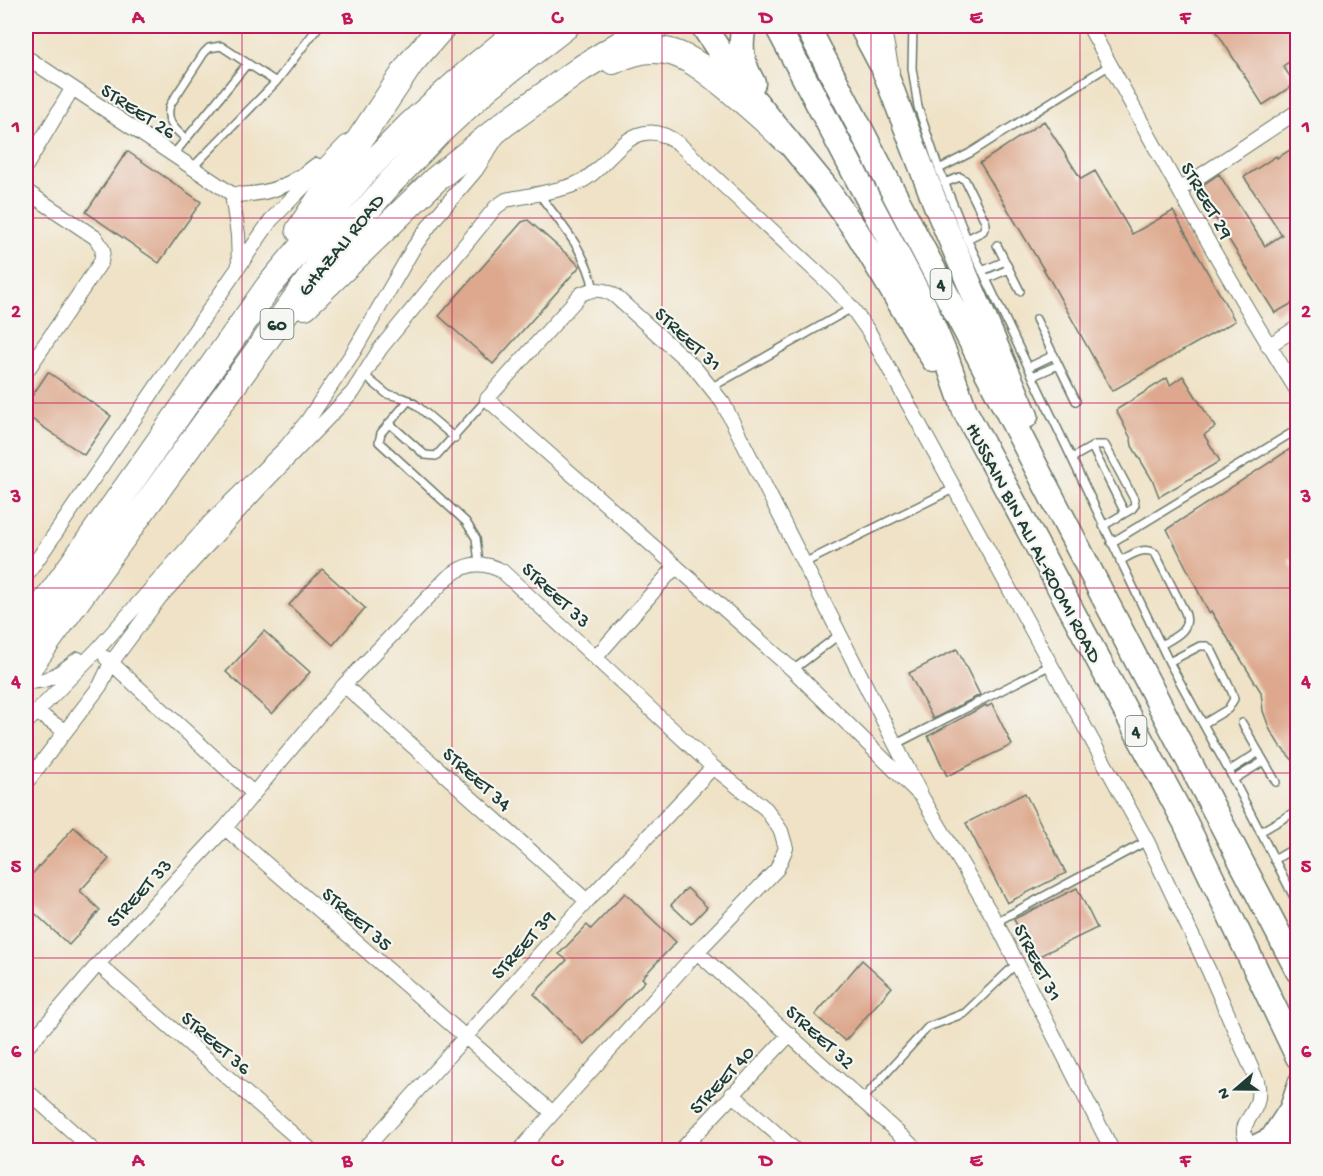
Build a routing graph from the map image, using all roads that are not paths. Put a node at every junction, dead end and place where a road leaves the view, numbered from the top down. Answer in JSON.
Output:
{"nodes":[{"id":1,"x":319,"y":26,"type":"edge"},
{"id":2,"x":443,"y":26,"type":"edge"},
{"id":3,"x":525,"y":26,"type":"edge"},
{"id":4,"x":566,"y":26,"type":"edge"},
{"id":5,"x":656,"y":26,"type":"edge"},
{"id":6,"x":703,"y":26,"type":"edge"},
{"id":7,"x":744,"y":26,"type":"edge"},
{"id":8,"x":777,"y":26,"type":"edge"},
{"id":9,"x":807,"y":26,"type":"edge"},
{"id":10,"x":861,"y":26,"type":"edge"},
{"id":11,"x":867,"y":26,"type":"edge"},
{"id":12,"x":878,"y":26,"type":"edge"},
{"id":13,"x":901,"y":26,"type":"edge"},
{"id":14,"x":1089,"y":26,"type":"edge"},
{"id":15,"x":913,"y":28,"type":"edge"},
{"id":16,"x":26,"y":57,"type":"edge"},
{"id":17,"x":247,"y":64,"type":"junction"},
{"id":18,"x":1110,"y":65,"type":"junction"},
{"id":19,"x":886,"y":72,"type":"junction"},
{"id":20,"x":276,"y":82,"type":"junction"},
{"id":21,"x":72,"y":89,"type":"junction"},
{"id":22,"x":540,"y":99,"type":"junction"},
{"id":23,"x":1298,"y":111,"type":"edge"},
{"id":24,"x":372,"y":120,"type":"junction"},
{"id":25,"x":504,"y":124,"type":"junction"},
{"id":26,"x":186,"y":139,"type":"junction"},
{"id":27,"x":786,"y":140,"type":"junction"},
{"id":28,"x":346,"y":142,"type":"junction"},
{"id":29,"x":173,"y":156,"type":"junction"},
{"id":30,"x":26,"y":166,"type":"edge"},
{"id":31,"x":192,"y":168,"type":"junction"},
{"id":32,"x":939,"y":170,"type":"junction"},
{"id":33,"x":944,"y":183,"type":"junction"},
{"id":34,"x":1179,"y":190,"type":"junction"},
{"id":35,"x":26,"y":191,"type":"edge"},
{"id":36,"x":539,"y":193,"type":"junction"},
{"id":37,"x":232,"y":194,"type":"junction"},
{"id":38,"x":967,"y":239,"type":"junction"},
{"id":39,"x":997,"y":245,"type":"dead end"},
{"id":40,"x":1005,"y":261,"type":"junction"},
{"id":41,"x":239,"y":266,"type":"junction"},
{"id":42,"x":1009,"y":269,"type":"junction"},
{"id":43,"x":982,"y":271,"type":"junction"},
{"id":44,"x":986,"y":279,"type":"junction"},
{"id":45,"x":269,"y":286,"type":"junction"},
{"id":46,"x":594,"y":290,"type":"junction"},
{"id":47,"x":1020,"y":291,"type":"dead end"},
{"id":48,"x":852,"y":308,"type":"junction"},
{"id":49,"x":1036,"y":319,"type":"dead end"},
{"id":50,"x":1298,"y":327,"type":"edge"},
{"id":51,"x":1269,"y":346,"type":"junction"},
{"id":52,"x":1054,"y":355,"type":"junction"},
{"id":53,"x":253,"y":357,"type":"junction"},
{"id":54,"x":1058,"y":365,"type":"junction"},
{"id":55,"x":1029,"y":367,"type":"junction"},
{"id":56,"x":26,"y":372,"type":"edge"},
{"id":57,"x":365,"y":376,"type":"junction"},
{"id":58,"x":1034,"y":376,"type":"junction"},
{"id":59,"x":712,"y":387,"type":"junction"},
{"id":60,"x":1298,"y":392,"type":"edge"},
{"id":61,"x":487,"y":399,"type":"junction"},
{"id":62,"x":409,"y":400,"type":"junction"},
{"id":63,"x":1076,"y":400,"type":"dead end"},
{"id":64,"x":965,"y":411,"type":"junction"},
{"id":65,"x":389,"y":423,"type":"junction"},
{"id":66,"x":1298,"y":429,"type":"edge"},
{"id":67,"x":454,"y":438,"type":"junction"},
{"id":68,"x":1092,"y":447,"type":"junction"},
{"id":69,"x":1072,"y":458,"type":"junction"},
{"id":70,"x":955,"y":488,"type":"junction"},
{"id":71,"x":1054,"y":501,"type":"junction"},
{"id":72,"x":1125,"y":513,"type":"junction"},
{"id":73,"x":1103,"y":526,"type":"junction"},
{"id":74,"x":1111,"y":543,"type":"junction"},
{"id":75,"x":1120,"y":561,"type":"junction"},
{"id":76,"x":478,"y":563,"type":"junction"},
{"id":77,"x":804,"y":563,"type":"junction"},
{"id":78,"x":676,"y":566,"type":"junction"},
{"id":79,"x":26,"y":576,"type":"edge"},
{"id":80,"x":26,"y":630,"type":"edge"},
{"id":81,"x":840,"y":634,"type":"junction"},
{"id":82,"x":1161,"y":645,"type":"junction"},
{"id":83,"x":97,"y":650,"type":"junction"},
{"id":84,"x":596,"y":657,"type":"junction"},
{"id":85,"x":1169,"y":662,"type":"junction"},
{"id":86,"x":111,"y":663,"type":"junction"},
{"id":87,"x":1051,"y":665,"type":"junction"},
{"id":88,"x":793,"y":670,"type":"junction"},
{"id":89,"x":28,"y":671,"type":"edge"},
{"id":90,"x":344,"y":685,"type":"junction"},
{"id":91,"x":36,"y":712,"type":"junction"},
{"id":92,"x":26,"y":723,"type":"edge"},
{"id":93,"x":1242,"y":723,"type":"dead end"},
{"id":94,"x":1203,"y":724,"type":"junction"},
{"id":95,"x":65,"y":731,"type":"junction"},
{"id":96,"x":896,"y":744,"type":"junction"},
{"id":97,"x":1258,"y":752,"type":"junction"},
{"id":98,"x":1264,"y":761,"type":"junction"},
{"id":99,"x":713,"y":767,"type":"junction"},
{"id":100,"x":1229,"y":771,"type":"junction"},
{"id":101,"x":1233,"y":780,"type":"junction"},
{"id":102,"x":1276,"y":782,"type":"dead end"},
{"id":103,"x":26,"y":783,"type":"edge"},
{"id":104,"x":253,"y":793,"type":"junction"},
{"id":105,"x":922,"y":796,"type":"junction"},
{"id":106,"x":1298,"y":810,"type":"edge"},
{"id":107,"x":225,"y":828,"type":"junction"},
{"id":108,"x":1260,"y":832,"type":"junction"},
{"id":109,"x":1147,"y":841,"type":"junction"},
{"id":110,"x":1298,"y":846,"type":"edge"},
{"id":111,"x":1274,"y":860,"type":"junction"},
{"id":112,"x":1298,"y":883,"type":"edge"},
{"id":113,"x":1289,"y":888,"type":"junction"},
{"id":114,"x":587,"y":901,"type":"junction"},
{"id":115,"x":1297,"y":905,"type":"edge"},
{"id":116,"x":996,"y":922,"type":"junction"},
{"id":117,"x":697,"y":952,"type":"junction"},
{"id":118,"x":1017,"y":963,"type":"junction"},
{"id":119,"x":98,"y":964,"type":"junction"},
{"id":120,"x":1298,"y":971,"type":"edge"},
{"id":121,"x":789,"y":1034,"type":"junction"},
{"id":122,"x":466,"y":1037,"type":"junction"},
{"id":123,"x":26,"y":1048,"type":"edge"},
{"id":124,"x":1298,"y":1057,"type":"edge"},
{"id":125,"x":1298,"y":1081,"type":"edge"},
{"id":126,"x":26,"y":1090,"type":"edge"},
{"id":127,"x":732,"y":1094,"type":"junction"},
{"id":128,"x":862,"y":1100,"type":"junction"},
{"id":129,"x":553,"y":1113,"type":"junction"},
{"id":130,"x":1298,"y":1135,"type":"edge"},
{"id":131,"x":1270,"y":1137,"type":"junction"},
{"id":132,"x":1247,"y":1149,"type":"edge"},
{"id":133,"x":93,"y":1150,"type":"edge"},
{"id":134,"x":311,"y":1150,"type":"edge"},
{"id":135,"x":364,"y":1150,"type":"edge"},
{"id":136,"x":520,"y":1150,"type":"edge"},
{"id":137,"x":681,"y":1150,"type":"edge"},
{"id":138,"x":795,"y":1150,"type":"edge"},
{"id":139,"x":917,"y":1150,"type":"edge"},
{"id":140,"x":1112,"y":1150,"type":"edge"}],
"edges":[{"from":1,"to":20,"type":"lane"},
{"from":2,"to":24,"type":"highway"},
{"from":3,"to":45,"type":"highway","name":"GHAZALI ROAD","number":"60"},
{"from":4,"to":53,"type":"highway","name":"GHAZALI ROAD","number":"60"},
{"from":5,"to":22,"type":"highway"},
{"from":6,"to":27,"type":"highway"},
{"from":7,"to":27,"type":"highway"},
{"from":8,"to":64,"type":"highway","name":"HUSSAIN BIN ALI AL-ROOMI ROAD","number":"4"},
{"from":9,"to":71,"type":"highway","name":"HUSSAIN BIN ALI AL-ROOMI ROAD","number":"4"},
{"from":10,"to":19,"type":"highway"},
{"from":11,"to":19,"type":"highway"},
{"from":12,"to":19,"type":"highway"},
{"from":13,"to":15,"type":"lane"},
{"from":14,"to":18,"type":"street","name":"STREET 29"},
{"from":15,"to":32,"type":"lane"},
{"from":16,"to":21,"type":"street","name":"STREET 26"},
{"from":17,"to":20,"type":"lane"},
{"from":17,"to":26,"type":"lane"},
{"from":17,"to":26,"type":"lane"},
{"from":18,"to":32,"type":"lane"},
{"from":18,"to":34,"type":"street","name":"STREET 29"},
{"from":19,"to":71,"type":"highway"},
{"from":20,"to":31,"type":"lane"},
{"from":21,"to":29,"type":"street","name":"STREET 26"},
{"from":21,"to":30,"type":"street"},
{"from":22,"to":25,"type":"highway"},
{"from":22,"to":27,"type":"highway"},
{"from":23,"to":34,"type":"street"},
{"from":24,"to":28,"type":"street"},
{"from":24,"to":45,"type":"highway"},
{"from":25,"to":53,"type":"highway"},
{"from":25,"to":83,"type":"street"},
{"from":26,"to":29,"type":"lane"},
{"from":27,"to":64,"type":"highway"},
{"from":28,"to":37,"type":"street"},
{"from":28,"to":41,"type":"street"},
{"from":29,"to":31,"type":"street","name":"STREET 26"},
{"from":31,"to":37,"type":"street","name":"STREET 26"},
{"from":32,"to":33,"type":"lane"},
{"from":33,"to":38,"type":"lane"},
{"from":33,"to":38,"type":"lane"},
{"from":34,"to":51,"type":"street","name":"STREET 29"},
{"from":35,"to":56,"type":"street"},
{"from":36,"to":46,"type":"lane"},
{"from":36,"to":48,"type":"street"},
{"from":36,"to":57,"type":"street"},
{"from":37,"to":41,"type":"street"},
{"from":38,"to":43,"type":"lane"},
{"from":39,"to":40,"type":"lane"},
{"from":40,"to":42,"type":"lane"},
{"from":40,"to":43,"type":"lane"},
{"from":41,"to":79,"type":"street"},
{"from":42,"to":44,"type":"lane"},
{"from":42,"to":47,"type":"lane"},
{"from":43,"to":44,"type":"lane"},
{"from":44,"to":55,"type":"lane"},
{"from":45,"to":80,"type":"highway","name":"GHAZALI ROAD","number":"60"},
{"from":46,"to":59,"type":"street","name":"STREET 31"},
{"from":46,"to":61,"type":"street"},
{"from":48,"to":59,"type":"lane"},
{"from":48,"to":70,"type":"street"},
{"from":49,"to":52,"type":"lane"},
{"from":50,"to":51,"type":"street"},
{"from":51,"to":60,"type":"street","name":"STREET 29"},
{"from":52,"to":54,"type":"lane"},
{"from":52,"to":55,"type":"lane"},
{"from":53,"to":89,"type":"highway","name":"GHAZALI ROAD","number":"60"},
{"from":54,"to":58,"type":"lane"},
{"from":54,"to":63,"type":"lane"},
{"from":55,"to":58,"type":"lane"},
{"from":57,"to":62,"type":"lane"},
{"from":57,"to":86,"type":"street"},
{"from":58,"to":69,"type":"lane"},
{"from":59,"to":77,"type":"street","name":"STREET 31"},
{"from":61,"to":67,"type":"lane"},
{"from":61,"to":78,"type":"street","name":"STREET 31"},
{"from":62,"to":65,"type":"lane"},
{"from":62,"to":67,"type":"lane"},
{"from":64,"to":124,"type":"highway","name":"HUSSAIN BIN ALI AL-ROOMI ROAD","number":"4"},
{"from":65,"to":67,"type":"lane"},
{"from":65,"to":76,"type":"lane"},
{"from":66,"to":74,"type":"lane"},
{"from":68,"to":69,"type":"lane"},
{"from":68,"to":72,"type":"lane"},
{"from":68,"to":72,"type":"lane"},
{"from":69,"to":73,"type":"lane"},
{"from":70,"to":77,"type":"lane"},
{"from":70,"to":87,"type":"street"},
{"from":71,"to":120,"type":"highway","name":"HUSSAIN BIN ALI AL-ROOMI ROAD","number":"4"},
{"from":72,"to":73,"type":"lane"},
{"from":73,"to":74,"type":"lane"},
{"from":74,"to":75,"type":"lane"},
{"from":75,"to":82,"type":"lane"},
{"from":75,"to":82,"type":"lane"},
{"from":76,"to":84,"type":"street","name":"STREET 33"},
{"from":76,"to":90,"type":"street","name":"STREET 33"},
{"from":77,"to":81,"type":"street","name":"STREET 31"},
{"from":78,"to":84,"type":"street"},
{"from":78,"to":88,"type":"street","name":"STREET 31"},
{"from":81,"to":88,"type":"lane"},
{"from":81,"to":96,"type":"street","name":"STREET 31"},
{"from":82,"to":85,"type":"lane"},
{"from":83,"to":86,"type":"street"},
{"from":83,"to":89,"type":"street"},
{"from":83,"to":91,"type":"street"},
{"from":84,"to":99,"type":"street","name":"STREET 33"},
{"from":85,"to":94,"type":"lane"},
{"from":85,"to":94,"type":"lane"},
{"from":86,"to":95,"type":"street"},
{"from":86,"to":104,"type":"street"},
{"from":87,"to":96,"type":"lane"},
{"from":87,"to":109,"type":"street"},
{"from":88,"to":105,"type":"street","name":"STREET 31"},
{"from":90,"to":104,"type":"street","name":"STREET 33"},
{"from":90,"to":114,"type":"street","name":"STREET 34"},
{"from":91,"to":92,"type":"street"},
{"from":91,"to":95,"type":"street"},
{"from":93,"to":97,"type":"lane"},
{"from":94,"to":100,"type":"lane"},
{"from":95,"to":103,"type":"street"},
{"from":96,"to":105,"type":"street","name":"STREET 31"},
{"from":97,"to":98,"type":"lane"},
{"from":97,"to":100,"type":"lane"},
{"from":98,"to":101,"type":"lane"},
{"from":98,"to":102,"type":"lane"},
{"from":99,"to":114,"type":"street","name":"STREET 39"},
{"from":99,"to":117,"type":"street","name":"STREET 33"},
{"from":100,"to":101,"type":"lane"},
{"from":101,"to":108,"type":"lane"},
{"from":104,"to":107,"type":"street","name":"STREET 33"},
{"from":105,"to":116,"type":"street","name":"STREET 31"},
{"from":106,"to":108,"type":"lane"},
{"from":107,"to":119,"type":"street","name":"STREET 33"},
{"from":107,"to":122,"type":"street","name":"STREET 35"},
{"from":108,"to":111,"type":"lane"},
{"from":109,"to":116,"type":"lane"},
{"from":109,"to":132,"type":"street"},
{"from":110,"to":111,"type":"lane"},
{"from":111,"to":113,"type":"lane"},
{"from":112,"to":113,"type":"lane"},
{"from":113,"to":115,"type":"lane"},
{"from":114,"to":122,"type":"street","name":"STREET 39"},
{"from":116,"to":118,"type":"street","name":"STREET 31"},
{"from":117,"to":121,"type":"street","name":"STREET 32"},
{"from":117,"to":129,"type":"street","name":"STREET 33"},
{"from":118,"to":128,"type":"lane"},
{"from":118,"to":140,"type":"street","name":"STREET 31"},
{"from":119,"to":123,"type":"street","name":"STREET 33"},
{"from":119,"to":134,"type":"street","name":"STREET 36"},
{"from":121,"to":127,"type":"street","name":"STREET 40"},
{"from":121,"to":128,"type":"street","name":"STREET 32"},
{"from":122,"to":129,"type":"street","name":"STREET 35"},
{"from":122,"to":135,"type":"street","name":"STREET 39"},
{"from":125,"to":131,"type":"street"},
{"from":126,"to":133,"type":"street"},
{"from":127,"to":137,"type":"street","name":"STREET 40"},
{"from":127,"to":138,"type":"street"},
{"from":128,"to":139,"type":"street","name":"STREET 32"},
{"from":129,"to":136,"type":"street","name":"STREET 33"},
{"from":130,"to":131,"type":"street"},
{"from":131,"to":132,"type":"street"}]}
